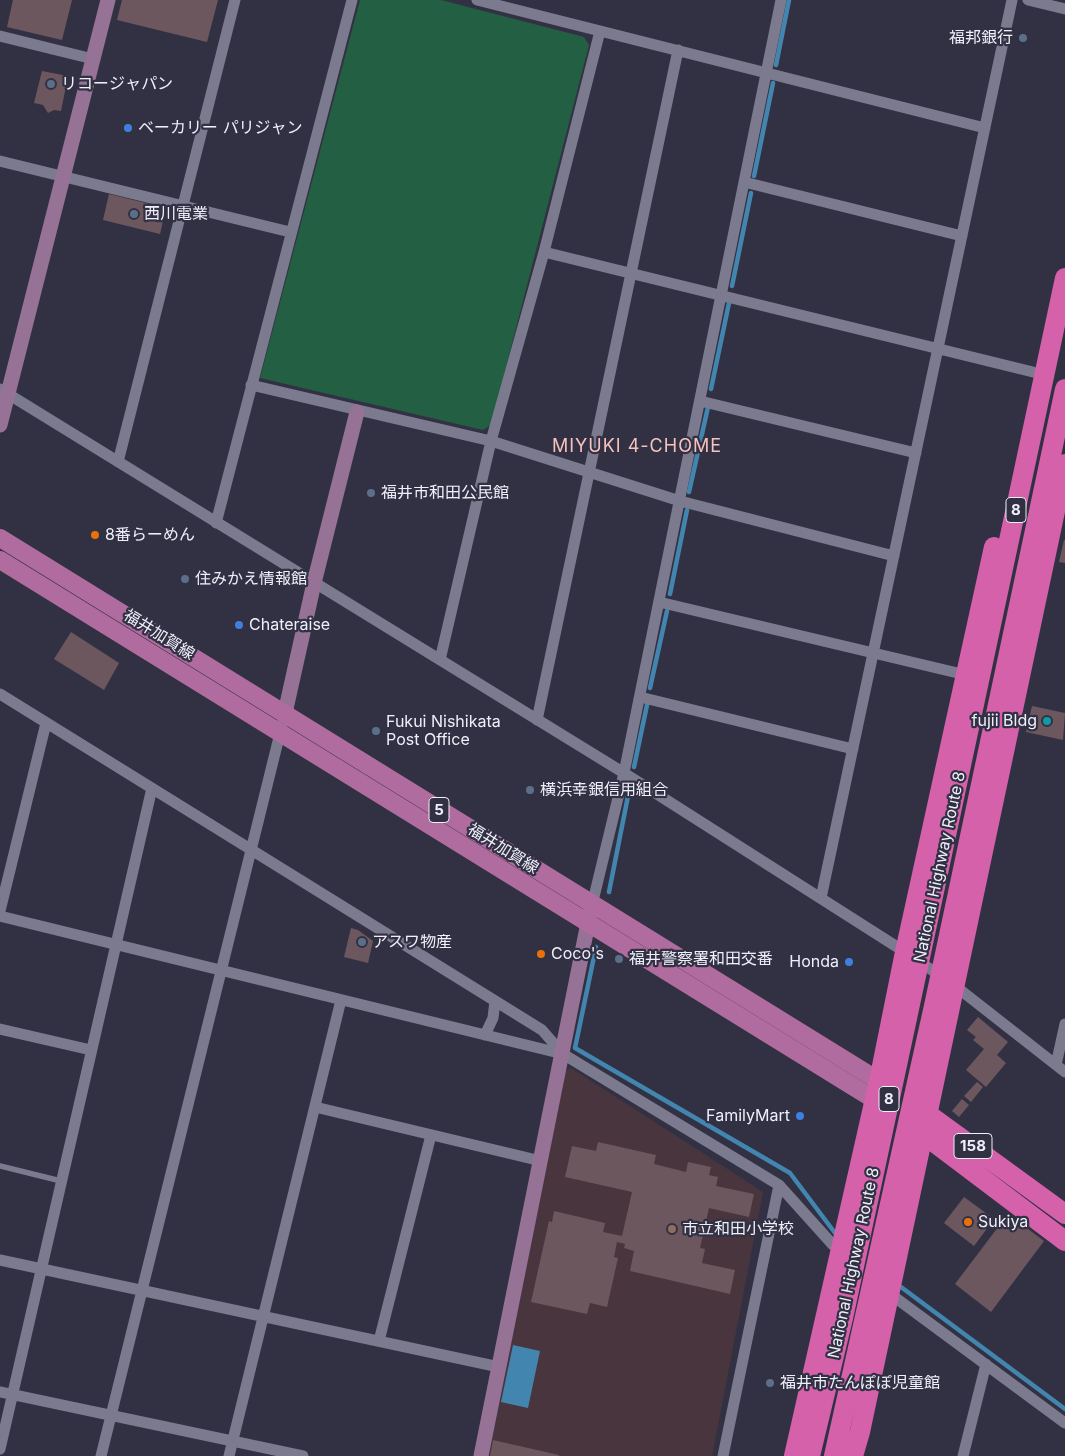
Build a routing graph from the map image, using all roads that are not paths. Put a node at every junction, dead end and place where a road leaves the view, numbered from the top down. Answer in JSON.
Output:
{"nodes":[{"id":1,"x":108,"y":0,"type":"edge"},
{"id":2,"x":235,"y":0,"type":"edge"},
{"id":3,"x":352,"y":0,"type":"edge"},
{"id":4,"x":477,"y":0,"type":"edge"},
{"id":5,"x":781,"y":0,"type":"edge"},
{"id":6,"x":1012,"y":0,"type":"edge"},
{"id":7,"x":1028,"y":0,"type":"edge"},
{"id":8,"x":1065,"y":9,"type":"edge"},
{"id":9,"x":600,"y":31,"type":"junction"},
{"id":10,"x":0,"y":36,"type":"edge"},
{"id":11,"x":678,"y":50,"type":"junction"},
{"id":12,"x":93,"y":59,"type":"junction"},
{"id":13,"x":766,"y":72,"type":"junction"},
{"id":14,"x":986,"y":128,"type":"junction"},
{"id":15,"x":0,"y":160,"type":"edge"},
{"id":16,"x":63,"y":176,"type":"junction"},
{"id":17,"x":744,"y":182,"type":"junction"},
{"id":18,"x":183,"y":206,"type":"junction"},
{"id":19,"x":290,"y":232,"type":"junction"},
{"id":20,"x":962,"y":236,"type":"junction"},
{"id":21,"x":544,"y":252,"type":"junction"},
{"id":22,"x":630,"y":273,"type":"junction"},
{"id":23,"x":1065,"y":278,"type":"edge"},
{"id":24,"x":721,"y":294,"type":"junction"},
{"id":25,"x":1057,"y":316,"type":"junction"},
{"id":26,"x":938,"y":348,"type":"junction"},
{"id":27,"x":1033,"y":372,"type":"junction"},
{"id":28,"x":251,"y":385,"type":"junction"},
{"id":29,"x":1065,"y":389,"type":"edge"},
{"id":30,"x":4,"y":392,"type":"edge"},
{"id":31,"x":700,"y":400,"type":"junction"},
{"id":32,"x":357,"y":412,"type":"junction"},
{"id":33,"x":0,"y":425,"type":"edge"},
{"id":34,"x":491,"y":442,"type":"junction"},
{"id":35,"x":916,"y":453,"type":"junction"},
{"id":36,"x":118,"y":462,"type":"junction"},
{"id":37,"x":1065,"y":464,"type":"edge"},
{"id":38,"x":590,"y":473,"type":"junction"},
{"id":39,"x":680,"y":501,"type":"junction"},
{"id":40,"x":216,"y":523,"type":"junction"},
{"id":41,"x":0,"y":538,"type":"edge"},
{"id":42,"x":894,"y":556,"type":"junction"},
{"id":43,"x":0,"y":560,"type":"edge"},
{"id":44,"x":314,"y":584,"type":"junction"},
{"id":45,"x":659,"y":602,"type":"junction"},
{"id":46,"x":874,"y":653,"type":"junction"},
{"id":47,"x":440,"y":660,"type":"junction"},
{"id":48,"x":966,"y":675,"type":"junction"},
{"id":49,"x":0,"y":694,"type":"edge"},
{"id":50,"x":640,"y":697,"type":"junction"},
{"id":51,"x":285,"y":713,"type":"junction"},
{"id":52,"x":537,"y":720,"type":"junction"},
{"id":53,"x":46,"y":723,"type":"junction"},
{"id":54,"x":280,"y":733,"type":"junction"},
{"id":55,"x":853,"y":748,"type":"junction"},
{"id":56,"x":624,"y":774,"type":"junction"},
{"id":57,"x":152,"y":788,"type":"junction"},
{"id":58,"x":252,"y":848,"type":"junction"},
{"id":59,"x":821,"y":898,"type":"junction"},
{"id":60,"x":592,"y":905,"type":"junction"},
{"id":61,"x":0,"y":911,"type":"edge"},
{"id":62,"x":0,"y":916,"type":"edge"},
{"id":63,"x":588,"y":922,"type":"junction"},
{"id":64,"x":115,"y":944,"type":"junction"},
{"id":65,"x":905,"y":952,"type":"junction"},
{"id":66,"x":222,"y":970,"type":"junction"},
{"id":67,"x":954,"y":985,"type":"junction"},
{"id":68,"x":341,"y":1000,"type":"junction"},
{"id":69,"x":495,"y":1001,"type":"junction"},
{"id":70,"x":1065,"y":1025,"type":"edge"},
{"id":71,"x":0,"y":1029,"type":"edge"},
{"id":72,"x":485,"y":1035,"type":"junction"},
{"id":73,"x":91,"y":1050,"type":"junction"},
{"id":74,"x":563,"y":1054,"type":"junction"},
{"id":75,"x":1061,"y":1068,"type":"edge"},
{"id":76,"x":877,"y":1091,"type":"junction"},
{"id":77,"x":315,"y":1107,"type":"junction"},
{"id":78,"x":928,"y":1112,"type":"junction"},
{"id":79,"x":923,"y":1133,"type":"junction"},
{"id":80,"x":431,"y":1135,"type":"junction"},
{"id":81,"x":541,"y":1161,"type":"junction"},
{"id":82,"x":0,"y":1166,"type":"edge"},
{"id":83,"x":61,"y":1181,"type":"junction"},
{"id":84,"x":779,"y":1185,"type":"junction"},
{"id":85,"x":1065,"y":1214,"type":"edge"},
{"id":86,"x":1065,"y":1241,"type":"edge"},
{"id":87,"x":841,"y":1248,"type":"junction"},
{"id":88,"x":0,"y":1260,"type":"edge"},
{"id":89,"x":40,"y":1269,"type":"junction"},
{"id":90,"x":142,"y":1290,"type":"junction"},
{"id":91,"x":889,"y":1292,"type":"junction"},
{"id":92,"x":263,"y":1316,"type":"junction"},
{"id":93,"x":379,"y":1341,"type":"junction"},
{"id":94,"x":986,"y":1364,"type":"junction"},
{"id":95,"x":499,"y":1367,"type":"junction"},
{"id":96,"x":6,"y":1393,"type":"edge"},
{"id":97,"x":111,"y":1415,"type":"junction"},
{"id":98,"x":1065,"y":1423,"type":"edge"},
{"id":99,"x":233,"y":1441,"type":"junction"},
{"id":100,"x":0,"y":1448,"type":"edge"},
{"id":101,"x":101,"y":1456,"type":"edge"},
{"id":102,"x":229,"y":1456,"type":"edge"},
{"id":103,"x":303,"y":1456,"type":"edge"},
{"id":104,"x":481,"y":1456,"type":"edge"},
{"id":105,"x":723,"y":1456,"type":"edge"},
{"id":106,"x":794,"y":1456,"type":"edge"},
{"id":107,"x":810,"y":1456,"type":"edge"},
{"id":108,"x":834,"y":1456,"type":"edge"},
{"id":109,"x":853,"y":1456,"type":"edge"},
{"id":110,"x":963,"y":1456,"type":"edge"}],
"edges":[{"from":1,"to":12,"type":"street"},
{"from":2,"to":18,"type":"street"},
{"from":3,"to":19,"type":"street"},
{"from":4,"to":9,"type":"street"},
{"from":5,"to":13,"type":"street"},
{"from":6,"to":14,"type":"street"},
{"from":7,"to":8,"type":"street"},
{"from":9,"to":11,"type":"street"},
{"from":9,"to":21,"type":"street"},
{"from":10,"to":12,"type":"street"},
{"from":11,"to":13,"type":"street"},
{"from":11,"to":22,"type":"street"},
{"from":12,"to":16,"type":"street"},
{"from":13,"to":14,"type":"street"},
{"from":13,"to":17,"type":"street"},
{"from":14,"to":20,"type":"street"},
{"from":15,"to":16,"type":"street"},
{"from":16,"to":18,"type":"street"},
{"from":16,"to":30,"type":"street"},
{"from":17,"to":20,"type":"street"},
{"from":17,"to":24,"type":"street"},
{"from":18,"to":19,"type":"street"},
{"from":18,"to":36,"type":"street"},
{"from":19,"to":28,"type":"street"},
{"from":20,"to":26,"type":"street"},
{"from":21,"to":22,"type":"street"},
{"from":21,"to":34,"type":"street"},
{"from":22,"to":24,"type":"street"},
{"from":22,"to":38,"type":"street"},
{"from":23,"to":25,"type":"highway","name":"National Highway Route 8","number":"8"},
{"from":24,"to":26,"type":"street"},
{"from":24,"to":31,"type":"street"},
{"from":25,"to":27,"type":"highway"},
{"from":25,"to":107,"type":"highway","name":"National Highway Route 8","number":"8"},
{"from":26,"to":27,"type":"street"},
{"from":26,"to":35,"type":"street"},
{"from":27,"to":48,"type":"highway"},
{"from":28,"to":32,"type":"street"},
{"from":28,"to":40,"type":"street"},
{"from":29,"to":108,"type":"highway","name":"National Highway Route 8","number":"8"},
{"from":30,"to":33,"type":"street"},
{"from":30,"to":36,"type":"street"},
{"from":31,"to":35,"type":"street"},
{"from":31,"to":39,"type":"street"},
{"from":32,"to":34,"type":"street"},
{"from":32,"to":44,"type":"street"},
{"from":34,"to":38,"type":"street"},
{"from":34,"to":47,"type":"street"},
{"from":35,"to":42,"type":"street"},
{"from":36,"to":40,"type":"street"},
{"from":37,"to":67,"type":"highway"},
{"from":38,"to":39,"type":"street"},
{"from":38,"to":52,"type":"street"},
{"from":39,"to":42,"type":"street"},
{"from":39,"to":45,"type":"street"},
{"from":40,"to":44,"type":"street"},
{"from":41,"to":51,"type":"main road","name":"福井加賀線","number":"5"},
{"from":42,"to":46,"type":"street"},
{"from":43,"to":54,"type":"main road","name":"福井加賀線","number":"5"},
{"from":44,"to":47,"type":"street"},
{"from":44,"to":51,"type":"street"},
{"from":45,"to":46,"type":"street"},
{"from":45,"to":50,"type":"street"},
{"from":46,"to":48,"type":"street"},
{"from":46,"to":55,"type":"street"},
{"from":47,"to":52,"type":"street"},
{"from":48,"to":65,"type":"highway"},
{"from":49,"to":53,"type":"street"},
{"from":50,"to":55,"type":"street"},
{"from":50,"to":56,"type":"street"},
{"from":51,"to":54,"type":"street"},
{"from":51,"to":60,"type":"main road","name":"福井加賀線","number":"5"},
{"from":52,"to":56,"type":"street"},
{"from":53,"to":57,"type":"street"},
{"from":53,"to":61,"type":"street"},
{"from":54,"to":58,"type":"street"},
{"from":54,"to":63,"type":"main road","name":"福井加賀線","number":"5"},
{"from":55,"to":59,"type":"street"},
{"from":56,"to":59,"type":"street"},
{"from":56,"to":60,"type":"street"},
{"from":57,"to":58,"type":"street"},
{"from":57,"to":64,"type":"street"},
{"from":58,"to":66,"type":"street"},
{"from":58,"to":69,"type":"street"},
{"from":59,"to":65,"type":"street"},
{"from":60,"to":63,"type":"street"},
{"from":60,"to":76,"type":"main road","name":"福井加賀線","number":"5"},
{"from":62,"to":64,"type":"street"},
{"from":63,"to":74,"type":"street"},
{"from":63,"to":76,"type":"main road","name":"福井加賀線","number":"5"},
{"from":64,"to":66,"type":"street"},
{"from":64,"to":73,"type":"street"},
{"from":65,"to":67,"type":"street"},
{"from":65,"to":76,"type":"highway"},
{"from":66,"to":68,"type":"street"},
{"from":66,"to":90,"type":"street"},
{"from":67,"to":75,"type":"street"},
{"from":67,"to":78,"type":"highway"},
{"from":68,"to":72,"type":"street"},
{"from":68,"to":77,"type":"street"},
{"from":69,"to":72,"type":"street"},
{"from":69,"to":74,"type":"street"},
{"from":70,"to":75,"type":"street"},
{"from":71,"to":73,"type":"street"},
{"from":72,"to":74,"type":"street"},
{"from":73,"to":83,"type":"street"},
{"from":74,"to":81,"type":"street"},
{"from":74,"to":84,"type":"street"},
{"from":76,"to":78,"type":"highway","number":"158"},
{"from":76,"to":79,"type":"highway","number":"158"},
{"from":76,"to":87,"type":"highway"},
{"from":77,"to":80,"type":"street"},
{"from":77,"to":92,"type":"street"},
{"from":78,"to":79,"type":"highway"},
{"from":78,"to":85,"type":"highway","number":"158"},
{"from":79,"to":86,"type":"highway","number":"158"},
{"from":79,"to":91,"type":"highway"},
{"from":80,"to":81,"type":"street"},
{"from":80,"to":93,"type":"street"},
{"from":81,"to":95,"type":"street"},
{"from":82,"to":83,"type":"lane"},
{"from":83,"to":89,"type":"street"},
{"from":84,"to":87,"type":"street"},
{"from":84,"to":105,"type":"street"},
{"from":87,"to":106,"type":"highway"},
{"from":88,"to":89,"type":"street"},
{"from":89,"to":90,"type":"street"},
{"from":89,"to":96,"type":"street"},
{"from":90,"to":92,"type":"street"},
{"from":90,"to":97,"type":"street"},
{"from":91,"to":94,"type":"street"},
{"from":91,"to":109,"type":"highway"},
{"from":92,"to":93,"type":"street"},
{"from":92,"to":99,"type":"street"},
{"from":93,"to":95,"type":"street"},
{"from":94,"to":98,"type":"street"},
{"from":94,"to":110,"type":"street"},
{"from":95,"to":104,"type":"street"},
{"from":96,"to":97,"type":"street"},
{"from":96,"to":100,"type":"street"},
{"from":97,"to":99,"type":"street"},
{"from":97,"to":101,"type":"street"},
{"from":99,"to":102,"type":"street"},
{"from":99,"to":103,"type":"street"}]}
